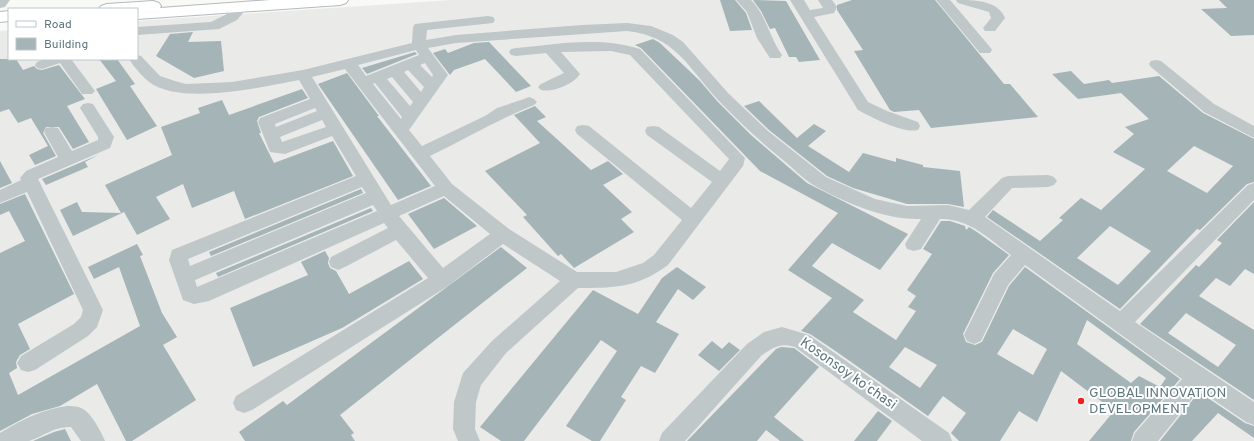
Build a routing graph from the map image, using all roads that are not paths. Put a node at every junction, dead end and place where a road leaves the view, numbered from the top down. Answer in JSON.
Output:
{"nodes":[{"id":1,"x":3,"y":0,"type":"edge"},
{"id":2,"x":340,"y":0,"type":"edge"},
{"id":3,"x":743,"y":0,"type":"edge"},
{"id":4,"x":797,"y":0,"type":"edge"},
{"id":5,"x":825,"y":0,"type":"edge"},
{"id":6,"x":943,"y":0,"type":"edge"},
{"id":7,"x":963,"y":0,"type":"edge"},
{"id":8,"x":239,"y":3,"type":"edge"},
{"id":9,"x":0,"y":4,"type":"edge"},
{"id":10,"x":129,"y":8,"type":"edge"},
{"id":11,"x":138,"y":14,"type":"edge"},
{"id":12,"x":806,"y":14,"type":"junction"},
{"id":13,"x":488,"y":20,"type":"dead end"},
{"id":14,"x":990,"y":28,"type":"dead end"},
{"id":15,"x":138,"y":31,"type":"edge"},
{"id":16,"x":419,"y":45,"type":"junction"},
{"id":17,"x":551,"y":50,"type":"junction"},
{"id":18,"x":985,"y":50,"type":"dead end"},
{"id":19,"x":516,"y":52,"type":"dead end"},
{"id":20,"x":775,"y":55,"type":"dead end"},
{"id":21,"x":428,"y":57,"type":"junction"},
{"id":22,"x":55,"y":60,"type":"edge"},
{"id":23,"x":65,"y":60,"type":"edge"},
{"id":24,"x":137,"y":60,"type":"edge"},
{"id":25,"x":349,"y":64,"type":"junction"},
{"id":26,"x":411,"y":64,"type":"junction"},
{"id":27,"x":1156,"y":64,"type":"dead end"},
{"id":28,"x":42,"y":65,"type":"dead end"},
{"id":29,"x":394,"y":70,"type":"junction"},
{"id":30,"x":303,"y":75,"type":"junction"},
{"id":31,"x":370,"y":80,"type":"junction"},
{"id":32,"x":432,"y":87,"type":"junction"},
{"id":33,"x":546,"y":87,"type":"dead end"},
{"id":34,"x":87,"y":91,"type":"dead end"},
{"id":35,"x":421,"y":102,"type":"junction"},
{"id":36,"x":529,"y":102,"type":"dead end"},
{"id":37,"x":322,"y":107,"type":"junction"},
{"id":38,"x":88,"y":108,"type":"dead end"},
{"id":39,"x":405,"y":124,"type":"junction"},
{"id":40,"x":912,"y":126,"type":"dead end"},
{"id":41,"x":336,"y":129,"type":"junction"},
{"id":42,"x":583,"y":130,"type":"dead end"},
{"id":43,"x":653,"y":131,"type":"dead end"},
{"id":44,"x":52,"y":132,"type":"dead end"},
{"id":45,"x":1254,"y":133,"type":"edge"},
{"id":46,"x":419,"y":154,"type":"junction"},
{"id":47,"x":68,"y":160,"type":"junction"},
{"id":48,"x":366,"y":179,"type":"junction"},
{"id":49,"x":722,"y":181,"type":"junction"},
{"id":50,"x":1048,"y":181,"type":"dead end"},
{"id":51,"x":32,"y":183,"type":"junction"},
{"id":52,"x":446,"y":188,"type":"junction"},
{"id":53,"x":1254,"y":189,"type":"edge"},
{"id":54,"x":376,"y":196,"type":"junction"},
{"id":55,"x":0,"y":197,"type":"edge"},
{"id":56,"x":935,"y":212,"type":"junction"},
{"id":57,"x":389,"y":214,"type":"junction"},
{"id":58,"x":974,"y":218,"type":"junction"},
{"id":59,"x":693,"y":219,"type":"junction"},
{"id":60,"x":399,"y":230,"type":"junction"},
{"id":61,"x":503,"y":234,"type":"junction"},
{"id":62,"x":914,"y":244,"type":"dead end"},
{"id":63,"x":1023,"y":253,"type":"junction"},
{"id":64,"x":338,"y":262,"type":"dead end"},
{"id":65,"x":183,"y":277,"type":"junction"},
{"id":66,"x":441,"y":280,"type":"junction"},
{"id":67,"x":574,"y":280,"type":"junction"},
{"id":68,"x":1121,"y":323,"type":"junction"},
{"id":69,"x":974,"y":336,"type":"dead end"},
{"id":70,"x":28,"y":363,"type":"dead end"},
{"id":71,"x":1197,"y":377,"type":"junction"},
{"id":72,"x":244,"y":403,"type":"dead end"},
{"id":73,"x":1254,"y":415,"type":"edge"},
{"id":74,"x":6,"y":441,"type":"edge"},
{"id":75,"x":94,"y":441,"type":"edge"},
{"id":76,"x":469,"y":441,"type":"edge"},
{"id":77,"x":670,"y":441,"type":"edge"},
{"id":78,"x":941,"y":441,"type":"edge"},
{"id":79,"x":1143,"y":441,"type":"edge"}],
"edges":[{"from":1,"to":9,"type":"street"},
{"from":2,"to":8,"type":"main road"},
{"from":3,"to":20,"type":"street"},
{"from":4,"to":12,"type":"street"},
{"from":5,"to":12,"type":"street"},
{"from":6,"to":18,"type":"street"},
{"from":7,"to":14,"type":"street"},
{"from":8,"to":10,"type":"main road"},
{"from":8,"to":11,"type":"main road"},
{"from":8,"to":15,"type":"street"},
{"from":12,"to":40,"type":"street"},
{"from":13,"to":16,"type":"street"},
{"from":16,"to":21,"type":"street"},
{"from":16,"to":25,"type":"street"},
{"from":16,"to":56,"type":"street"},
{"from":17,"to":19,"type":"street"},
{"from":17,"to":33,"type":"street"},
{"from":17,"to":49,"type":"street"},
{"from":21,"to":26,"type":"street"},
{"from":21,"to":32,"type":"street"},
{"from":22,"to":28,"type":"street"},
{"from":23,"to":34,"type":"street"},
{"from":24,"to":30,"type":"street"},
{"from":25,"to":30,"type":"street"},
{"from":25,"to":31,"type":"street"},
{"from":26,"to":29,"type":"street"},
{"from":26,"to":32,"type":"street"},
{"from":27,"to":45,"type":"street"},
{"from":29,"to":31,"type":"street"},
{"from":29,"to":35,"type":"street"},
{"from":30,"to":37,"type":"street"},
{"from":31,"to":39,"type":"street"},
{"from":32,"to":35,"type":"street"},
{"from":35,"to":39,"type":"street"},
{"from":36,"to":46,"type":"street"},
{"from":37,"to":41,"type":"street"},
{"from":37,"to":41,"type":"street"},
{"from":38,"to":47,"type":"street"},
{"from":39,"to":46,"type":"street"},
{"from":41,"to":48,"type":"street"},
{"from":42,"to":59,"type":"street"},
{"from":43,"to":49,"type":"street"},
{"from":44,"to":47,"type":"street"},
{"from":46,"to":52,"type":"street"},
{"from":47,"to":51,"type":"street"},
{"from":48,"to":54,"type":"street"},
{"from":48,"to":65,"type":"street"},
{"from":49,"to":59,"type":"street"},
{"from":50,"to":58,"type":"street"},
{"from":51,"to":55,"type":"street"},
{"from":51,"to":70,"type":"street"},
{"from":52,"to":57,"type":"street"},
{"from":52,"to":61,"type":"street"},
{"from":53,"to":68,"type":"street"},
{"from":54,"to":57,"type":"street"},
{"from":54,"to":65,"type":"street"},
{"from":56,"to":58,"type":"street"},
{"from":56,"to":62,"type":"street"},
{"from":57,"to":60,"type":"street"},
{"from":57,"to":65,"type":"street"},
{"from":58,"to":63,"type":"street"},
{"from":59,"to":67,"type":"street"},
{"from":60,"to":64,"type":"street"},
{"from":60,"to":66,"type":"street"},
{"from":61,"to":66,"type":"street"},
{"from":61,"to":67,"type":"street"},
{"from":63,"to":68,"type":"street"},
{"from":63,"to":69,"type":"street"},
{"from":66,"to":72,"type":"street"},
{"from":67,"to":76,"type":"street"},
{"from":68,"to":71,"type":"street"},
{"from":71,"to":73,"type":"street"},
{"from":71,"to":79,"type":"street"},
{"from":74,"to":75,"type":"street"},
{"from":77,"to":78,"type":"street","name":"Kosonsoy koʻchasi"}]}
